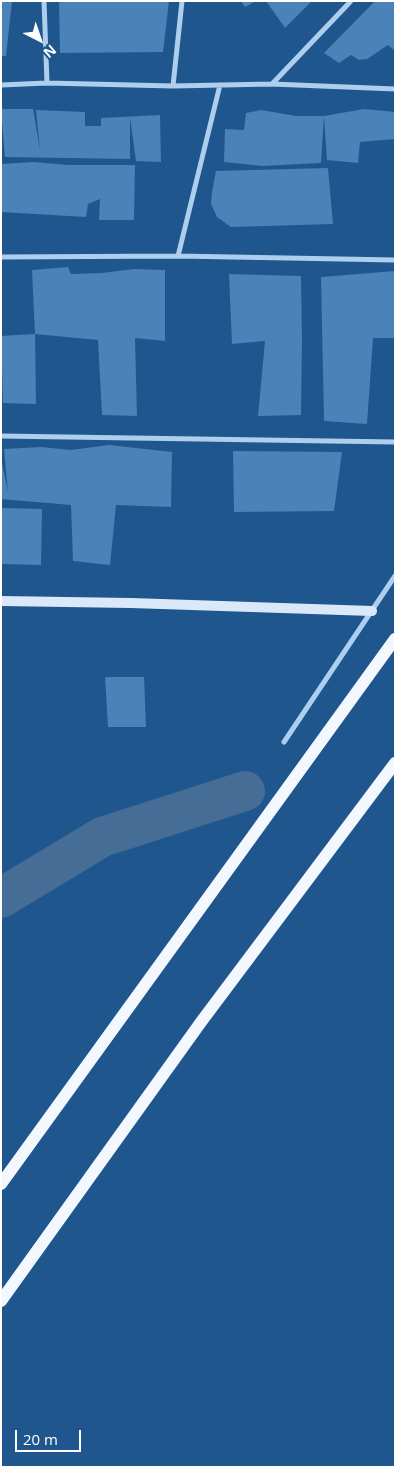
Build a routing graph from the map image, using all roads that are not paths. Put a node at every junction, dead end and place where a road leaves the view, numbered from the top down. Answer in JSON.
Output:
{"nodes":[{"id":1,"x":44,"y":1,"type":"edge"},
{"id":2,"x":182,"y":1,"type":"edge"},
{"id":3,"x":351,"y":1,"type":"edge"},
{"id":4,"x":47,"y":83,"type":"junction"},
{"id":5,"x":272,"y":84,"type":"junction"},
{"id":6,"x":1,"y":85,"type":"edge"},
{"id":7,"x":220,"y":85,"type":"junction"},
{"id":8,"x":173,"y":86,"type":"junction"},
{"id":9,"x":395,"y":89,"type":"edge"},
{"id":10,"x":1,"y":256,"type":"edge"},
{"id":11,"x":178,"y":256,"type":"junction"},
{"id":12,"x":395,"y":260,"type":"edge"},
{"id":13,"x":1,"y":436,"type":"edge"},
{"id":14,"x":395,"y":442,"type":"edge"},
{"id":15,"x":395,"y":576,"type":"edge"},
{"id":16,"x":1,"y":601,"type":"edge"},
{"id":17,"x":372,"y":611,"type":"junction"},
{"id":18,"x":395,"y":639,"type":"edge"},
{"id":19,"x":284,"y":742,"type":"dead end"},
{"id":20,"x":395,"y":763,"type":"edge"},
{"id":21,"x":1,"y":1184,"type":"edge"},
{"id":22,"x":1,"y":1301,"type":"edge"}],
"edges":[{"from":1,"to":4,"type":"street"},
{"from":2,"to":8,"type":"street"},
{"from":3,"to":5,"type":"street"},
{"from":4,"to":6,"type":"street"},
{"from":4,"to":8,"type":"street"},
{"from":5,"to":7,"type":"street"},
{"from":5,"to":9,"type":"street"},
{"from":7,"to":8,"type":"street"},
{"from":7,"to":11,"type":"street"},
{"from":10,"to":11,"type":"street"},
{"from":11,"to":12,"type":"street"},
{"from":13,"to":14,"type":"street"},
{"from":15,"to":17,"type":"street"},
{"from":16,"to":17,"type":"street"},
{"from":17,"to":19,"type":"street"},
{"from":18,"to":21,"type":"main road"},
{"from":20,"to":22,"type":"main road"}]}
